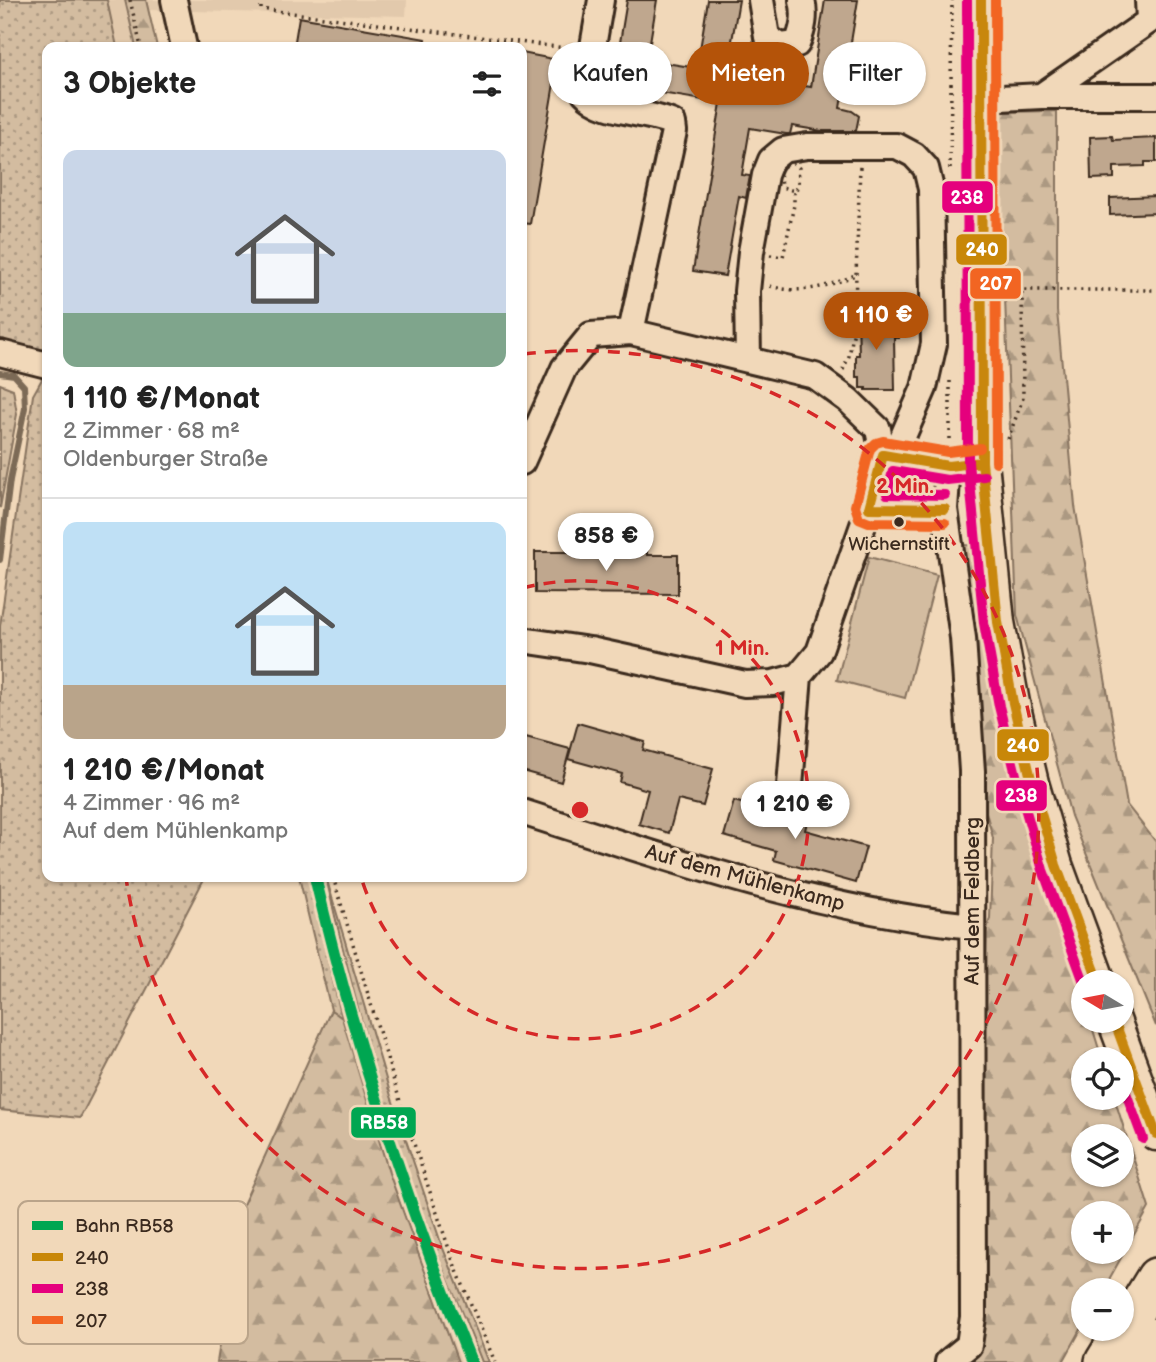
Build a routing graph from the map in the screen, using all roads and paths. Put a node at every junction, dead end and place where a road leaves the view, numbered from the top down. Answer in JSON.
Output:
{"nodes":[{"id":1,"x":130,"y":0,"type":"edge"},
{"id":2,"x":174,"y":0,"type":"edge"},
{"id":3,"x":261,"y":0,"type":"edge"},
{"id":4,"x":601,"y":0,"type":"edge"},
{"id":5,"x":761,"y":0,"type":"edge"},
{"id":6,"x":802,"y":0,"type":"edge"},
{"id":7,"x":981,"y":0,"type":"edge"},
{"id":8,"x":1148,"y":0,"type":"edge"},
{"id":9,"x":140,"y":42,"type":"edge"},
{"id":10,"x":183,"y":42,"type":"edge"},
{"id":11,"x":515,"y":42,"type":"edge"},
{"id":12,"x":527,"y":44,"type":"edge"},
{"id":13,"x":548,"y":46,"type":"edge"},
{"id":14,"x":1041,"y":96,"type":"junction"},
{"id":15,"x":1156,"y":96,"type":"edge"},
{"id":16,"x":981,"y":99,"type":"junction"},
{"id":17,"x":860,"y":146,"type":"junction"},
{"id":18,"x":794,"y":191,"type":"junction"},
{"id":19,"x":750,"y":264,"type":"junction"},
{"id":20,"x":855,"y":275,"type":"junction"},
{"id":21,"x":1156,"y":290,"type":"edge"},
{"id":22,"x":631,"y":332,"type":"junction"},
{"id":23,"x":0,"y":353,"type":"edge"},
{"id":24,"x":748,"y":360,"type":"junction"},
{"id":25,"x":42,"y":364,"type":"edge"},
{"id":26,"x":833,"y":387,"type":"junction"},
{"id":27,"x":1007,"y":442,"type":"dead end"},
{"id":28,"x":527,"y":451,"type":"edge"},
{"id":29,"x":889,"y":456,"type":"junction"},
{"id":30,"x":982,"y":462,"type":"junction"},
{"id":31,"x":948,"y":466,"type":"junction"},
{"id":32,"x":869,"y":508,"type":"junction"},
{"id":33,"x":945,"y":509,"type":"junction"},
{"id":34,"x":527,"y":641,"type":"edge"},
{"id":35,"x":799,"y":676,"type":"junction"},
{"id":36,"x":790,"y":786,"type":"dead end"},
{"id":37,"x":527,"y":814,"type":"edge"},
{"id":38,"x":334,"y":882,"type":"edge"},
{"id":39,"x":972,"y":926,"type":"junction"},
{"id":40,"x":1095,"y":970,"type":"edge"},
{"id":41,"x":1119,"y":1033,"type":"edge"},
{"id":42,"x":1156,"y":1134,"type":"edge"},
{"id":43,"x":1150,"y":1286,"type":"edge"},
{"id":44,"x":1156,"y":1338,"type":"edge"},
{"id":45,"x":495,"y":1362,"type":"edge"},
{"id":46,"x":948,"y":1362,"type":"edge"},
{"id":47,"x":1104,"y":1362,"type":"edge"},
{"id":48,"x":1142,"y":1362,"type":"edge"}],
"edges":[{"from":1,"to":9,"type":"path"},
{"from":2,"to":10,"type":"street"},
{"from":3,"to":11,"type":"path"},
{"from":4,"to":22,"type":"street"},
{"from":5,"to":6,"type":"street"},
{"from":7,"to":16,"type":"main road"},
{"from":8,"to":14,"type":"street"},
{"from":12,"to":13,"type":"path"},
{"from":14,"to":15,"type":"street"},
{"from":14,"to":16,"type":"street"},
{"from":16,"to":30,"type":"main road"},
{"from":17,"to":19,"type":"street"},
{"from":17,"to":20,"type":"path"},
{"from":17,"to":29,"type":"street"},
{"from":18,"to":18,"type":"path"},
{"from":18,"to":19,"type":"path"},
{"from":19,"to":20,"type":"path"},
{"from":19,"to":24,"type":"street"},
{"from":20,"to":26,"type":"path"},
{"from":21,"to":27,"type":"path"},
{"from":22,"to":24,"type":"street"},
{"from":22,"to":28,"type":"street"},
{"from":23,"to":25,"type":"street"},
{"from":24,"to":26,"type":"street"},
{"from":26,"to":29,"type":"street"},
{"from":29,"to":31,"type":"street"},
{"from":29,"to":32,"type":"street"},
{"from":30,"to":31,"type":"street"},
{"from":30,"to":40,"type":"main road"},
{"from":31,"to":33,"type":"street","name":"Auf dem Feldberg"},
{"from":32,"to":33,"type":"street"},
{"from":32,"to":35,"type":"street"},
{"from":33,"to":39,"type":"street","name":"Auf dem Feldberg"},
{"from":34,"to":35,"type":"street"},
{"from":35,"to":36,"type":"street"},
{"from":37,"to":39,"type":"street","name":"Auf dem Mühlenkamp"},
{"from":38,"to":45,"type":"path"},
{"from":39,"to":46,"type":"street","name":"Auf dem Feldberg"},
{"from":41,"to":42,"type":"main road"},
{"from":43,"to":47,"type":"highway"},
{"from":44,"to":48,"type":"highway"}]}
